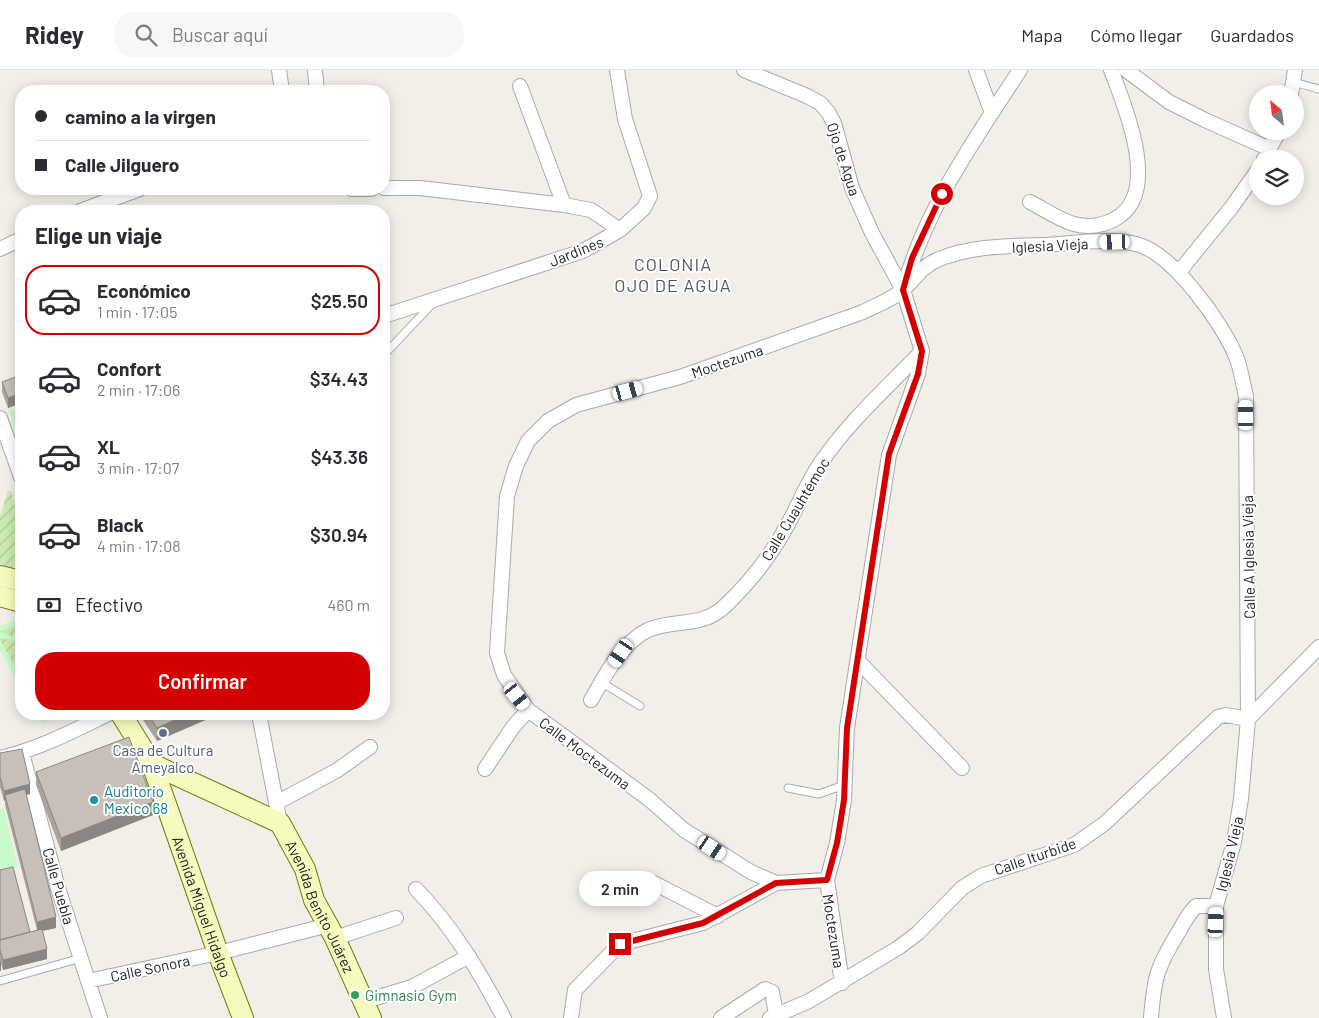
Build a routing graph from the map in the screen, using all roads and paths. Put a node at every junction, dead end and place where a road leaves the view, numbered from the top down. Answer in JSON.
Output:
{"nodes":[{"id":1,"x":278,"y":70,"type":"edge"},
{"id":2,"x":315,"y":70,"type":"edge"},
{"id":3,"x":617,"y":70,"type":"edge"},
{"id":4,"x":744,"y":70,"type":"edge"},
{"id":5,"x":976,"y":70,"type":"edge"},
{"id":6,"x":1020,"y":70,"type":"edge"},
{"id":7,"x":1111,"y":70,"type":"edge"},
{"id":8,"x":1126,"y":70,"type":"edge"},
{"id":9,"x":1293,"y":82,"type":"edge"},
{"id":10,"x":281,"y":85,"type":"edge"},
{"id":11,"x":316,"y":85,"type":"edge"},
{"id":12,"x":520,"y":86,"type":"dead end"},
{"id":13,"x":1319,"y":89,"type":"edge"},
{"id":14,"x":992,"y":113,"type":"junction"},
{"id":15,"x":1260,"y":150,"type":"edge"},
{"id":16,"x":1249,"y":183,"type":"edge"},
{"id":17,"x":390,"y":188,"type":"edge"},
{"id":18,"x":124,"y":195,"type":"edge"},
{"id":19,"x":1030,"y":202,"type":"dead end"},
{"id":20,"x":96,"y":205,"type":"edge"},
{"id":21,"x":564,"y":205,"type":"junction"},
{"id":22,"x":620,"y":230,"type":"junction"},
{"id":23,"x":15,"y":242,"type":"edge"},
{"id":24,"x":0,"y":249,"type":"edge"},
{"id":25,"x":1179,"y":272,"type":"junction"},
{"id":26,"x":903,"y":290,"type":"junction"},
{"id":27,"x":437,"y":298,"type":"junction"},
{"id":28,"x":390,"y":314,"type":"edge"},
{"id":29,"x":390,"y":349,"type":"edge"},
{"id":30,"x":922,"y":351,"type":"junction"},
{"id":31,"x":1246,"y":396,"type":"joint"},
{"id":32,"x":0,"y":418,"type":"edge"},
{"id":33,"x":548,"y":421,"type":"joint"},
{"id":34,"x":15,"y":460,"type":"edge"},
{"id":35,"x":0,"y":576,"type":"edge"},
{"id":36,"x":15,"y":580,"type":"edge"},
{"id":37,"x":0,"y":596,"type":"edge"},
{"id":38,"x":15,"y":600,"type":"edge"},
{"id":39,"x":1319,"y":647,"type":"edge"},
{"id":40,"x":858,"y":661,"type":"junction"},
{"id":41,"x":601,"y":682,"type":"junction"},
{"id":42,"x":591,"y":700,"type":"dead end"},
{"id":43,"x":640,"y":706,"type":"dead end"},
{"id":44,"x":528,"y":710,"type":"junction"},
{"id":45,"x":1248,"y":718,"type":"junction"},
{"id":46,"x":96,"y":720,"type":"edge"},
{"id":47,"x":125,"y":720,"type":"edge"},
{"id":48,"x":260,"y":720,"type":"edge"},
{"id":49,"x":370,"y":747,"type":"dead end"},
{"id":50,"x":22,"y":753,"type":"junction"},
{"id":51,"x":0,"y":758,"type":"edge"},
{"id":52,"x":152,"y":764,"type":"junction"},
{"id":53,"x":485,"y":768,"type":"dead end"},
{"id":54,"x":962,"y":768,"type":"dead end"},
{"id":55,"x":845,"y":785,"type":"junction"},
{"id":56,"x":788,"y":788,"type":"dead end"},
{"id":57,"x":276,"y":803,"type":"junction"},
{"id":58,"x":280,"y":823,"type":"junction"},
{"id":59,"x":646,"y":879,"type":"dead end"},
{"id":60,"x":827,"y":880,"type":"junction"},
{"id":61,"x":776,"y":883,"type":"junction"},
{"id":62,"x":416,"y":889,"type":"dead end"},
{"id":63,"x":1216,"y":906,"type":"junction"},
{"id":64,"x":718,"y":916,"type":"junction"},
{"id":65,"x":396,"y":918,"type":"dead end"},
{"id":66,"x":332,"y":932,"type":"junction"},
{"id":67,"x":218,"y":953,"type":"junction"},
{"id":68,"x":469,"y":956,"type":"junction"},
{"id":69,"x":81,"y":958,"type":"junction"},
{"id":70,"x":0,"y":981,"type":"edge"},
{"id":71,"x":88,"y":981,"type":"junction"},
{"id":72,"x":842,"y":983,"type":"junction"},
{"id":73,"x":366,"y":1010,"type":"edge"},
{"id":74,"x":773,"y":1016,"type":"edge"},
{"id":75,"x":100,"y":1018,"type":"edge"},
{"id":76,"x":243,"y":1018,"type":"edge"},
{"id":77,"x":504,"y":1018,"type":"edge"},
{"id":78,"x":571,"y":1018,"type":"edge"},
{"id":79,"x":721,"y":1018,"type":"edge"},
{"id":80,"x":1151,"y":1018,"type":"edge"},
{"id":81,"x":1224,"y":1018,"type":"edge"}],
"edges":[{"from":1,"to":10,"type":"street"},
{"from":2,"to":11,"type":"street"},
{"from":3,"to":22,"type":"street"},
{"from":4,"to":26,"type":"street","name":"Ojo de Agua"},
{"from":5,"to":14,"type":"street"},
{"from":6,"to":14,"type":"street"},
{"from":7,"to":19,"type":"street"},
{"from":8,"to":15,"type":"street"},
{"from":9,"to":13,"type":"lane"},
{"from":12,"to":21,"type":"street"},
{"from":14,"to":26,"type":"street"},
{"from":16,"to":25,"type":"street"},
{"from":17,"to":21,"type":"street","name":"Jardines"},
{"from":18,"to":20,"type":"street"},
{"from":21,"to":22,"type":"street","name":"Jardines"},
{"from":22,"to":27,"type":"street","name":"Jardines"},
{"from":23,"to":24,"type":"street"},
{"from":25,"to":26,"type":"street","name":"Iglesia Vieja"},
{"from":25,"to":31,"type":"street","name":"Iglesia Vieja"},
{"from":26,"to":30,"type":"street","name":"Ojo de Agua"},
{"from":26,"to":33,"type":"street","name":"Moctezuma"},
{"from":27,"to":28,"type":"street","name":"Jardines"},
{"from":27,"to":29,"type":"lane"},
{"from":30,"to":40,"type":"street"},
{"from":30,"to":41,"type":"street","name":"Calle Cuauhtémoc"},
{"from":31,"to":45,"type":"street","name":"Calle A Iglesia Vieja"},
{"from":32,"to":34,"type":"street"},
{"from":33,"to":44,"type":"street","name":"Calle Moctezuma"},
{"from":35,"to":36,"type":"street"},
{"from":37,"to":38,"type":"street"},
{"from":39,"to":45,"type":"street"},
{"from":40,"to":54,"type":"street"},
{"from":40,"to":55,"type":"street"},
{"from":41,"to":42,"type":"street","name":"Calle Cuauhtémoc"},
{"from":41,"to":43,"type":"lane"},
{"from":44,"to":53,"type":"street"},
{"from":44,"to":61,"type":"street","name":"Calle Moctezuma"},
{"from":45,"to":63,"type":"street","name":"Iglesia Vieja"},
{"from":45,"to":72,"type":"street","name":"Calle Iturbide"},
{"from":46,"to":50,"type":"street"},
{"from":47,"to":52,"type":"street","name":"Avenida Miguel Hidalgo"},
{"from":48,"to":57,"type":"street"},
{"from":49,"to":57,"type":"street"},
{"from":50,"to":51,"type":"street"},
{"from":50,"to":69,"type":"street","name":"Calle Puebla"},
{"from":52,"to":58,"type":"street"},
{"from":52,"to":67,"type":"street","name":"Avenida Miguel Hidalgo"},
{"from":55,"to":56,"type":"lane"},
{"from":55,"to":60,"type":"street"},
{"from":57,"to":58,"type":"street"},
{"from":58,"to":66,"type":"street","name":"Avenida Benito Juárez"},
{"from":59,"to":64,"type":"street"},
{"from":60,"to":61,"type":"street"},
{"from":60,"to":72,"type":"street","name":"Moctezuma"},
{"from":61,"to":64,"type":"street"},
{"from":62,"to":68,"type":"street"},
{"from":63,"to":80,"type":"street"},
{"from":63,"to":81,"type":"street","name":"Iglesia Vieja"},
{"from":64,"to":78,"type":"street"},
{"from":65,"to":66,"type":"street","name":"Calle Sonora"},
{"from":66,"to":67,"type":"street","name":"Calle Sonora"},
{"from":66,"to":73,"type":"street","name":"Avenida Benito Juárez"},
{"from":67,"to":71,"type":"street","name":"Calle Sonora"},
{"from":67,"to":76,"type":"street","name":"Avenida Miguel Hidalgo"},
{"from":68,"to":73,"type":"street"},
{"from":68,"to":77,"type":"street"},
{"from":69,"to":70,"type":"lane"},
{"from":69,"to":71,"type":"street","name":"Calle Puebla"},
{"from":71,"to":75,"type":"street","name":"Calle Puebla"},
{"from":72,"to":74,"type":"street","name":"Calle Iturbide"},
{"from":74,"to":79,"type":"street"}]}
